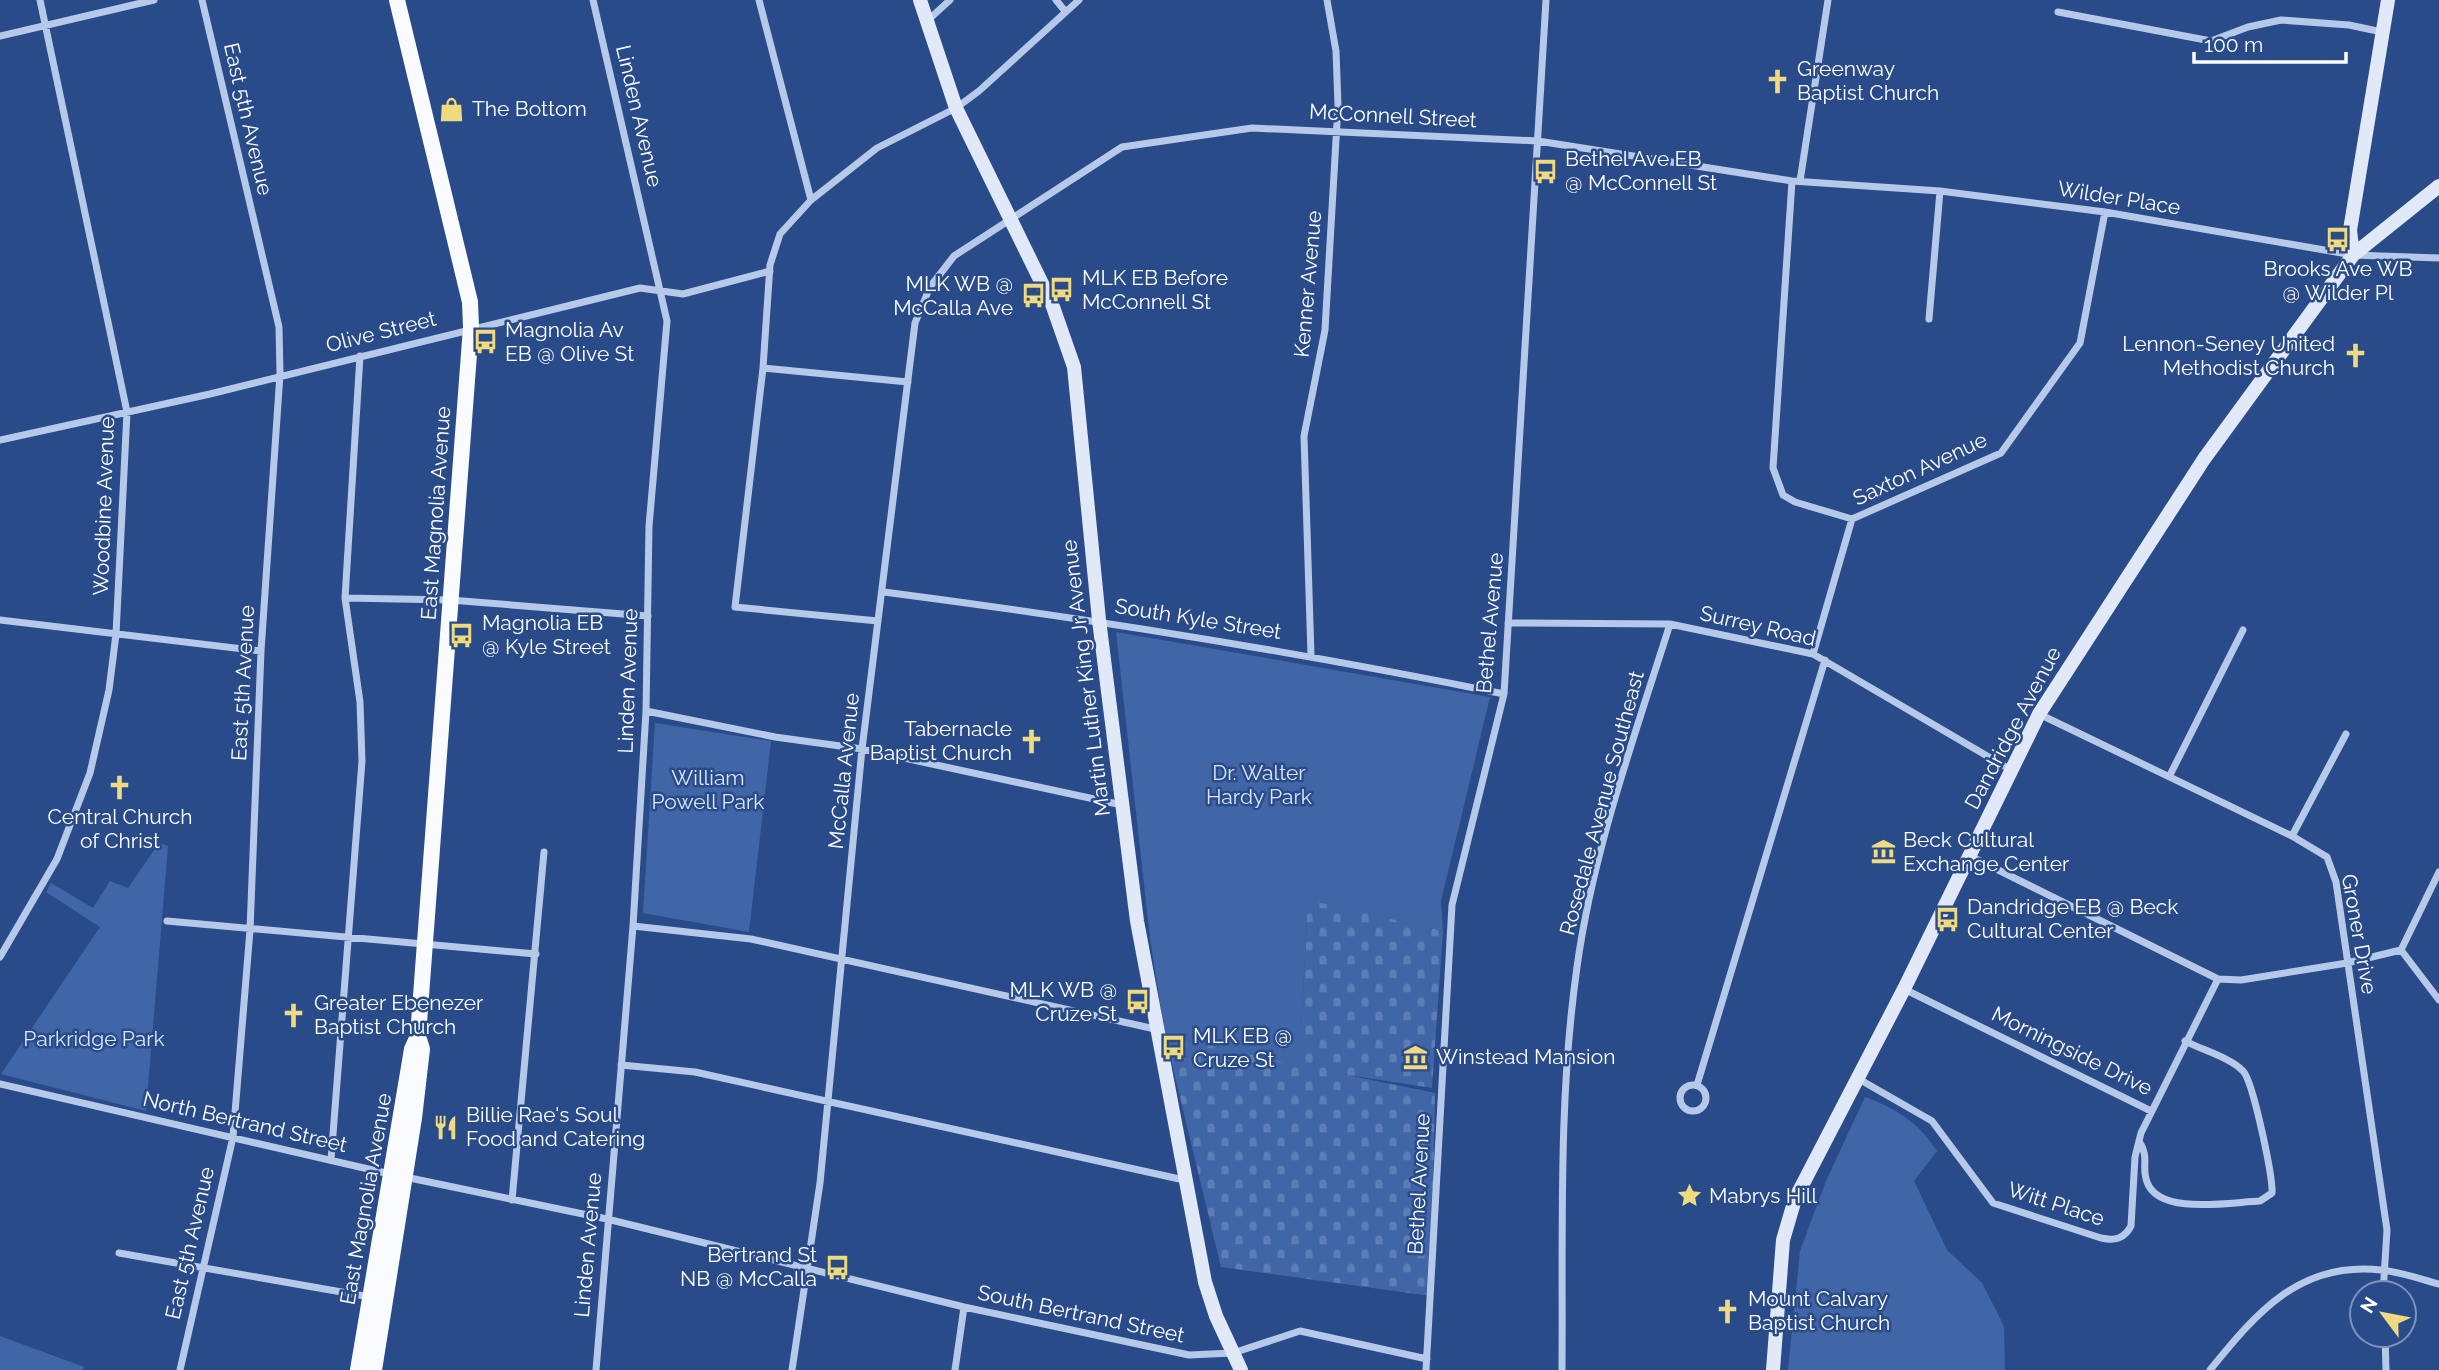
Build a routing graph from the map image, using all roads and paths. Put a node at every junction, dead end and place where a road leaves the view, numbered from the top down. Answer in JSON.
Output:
{"nodes":[{"id":1,"x":40,"y":0,"type":"edge"},
{"id":2,"x":154,"y":0,"type":"edge"},
{"id":3,"x":202,"y":0,"type":"edge"},
{"id":4,"x":397,"y":0,"type":"edge"},
{"id":5,"x":593,"y":0,"type":"edge"},
{"id":6,"x":759,"y":0,"type":"edge"},
{"id":7,"x":920,"y":0,"type":"edge"},
{"id":8,"x":950,"y":0,"type":"edge"},
{"id":9,"x":1056,"y":0,"type":"edge"},
{"id":10,"x":1079,"y":0,"type":"edge"},
{"id":11,"x":1327,"y":0,"type":"edge"},
{"id":12,"x":1546,"y":0,"type":"edge"},
{"id":13,"x":1828,"y":0,"type":"edge"},
{"id":14,"x":2388,"y":0,"type":"edge"},
{"id":15,"x":1065,"y":11,"type":"junction"},
{"id":16,"x":2058,"y":12,"type":"dead end"},
{"id":17,"x":926,"y":22,"type":"junction"},
{"id":18,"x":47,"y":25,"type":"junction"},
{"id":19,"x":2382,"y":32,"type":"junction"},
{"id":20,"x":0,"y":36,"type":"edge"},
{"id":21,"x":956,"y":108,"type":"junction"},
{"id":22,"x":1337,"y":130,"type":"junction"},
{"id":23,"x":1538,"y":141,"type":"junction"},
{"id":24,"x":1796,"y":181,"type":"junction"},
{"id":25,"x":2439,"y":186,"type":"edge"},
{"id":26,"x":1940,"y":191,"type":"junction"},
{"id":27,"x":811,"y":200,"type":"junction"},
{"id":28,"x":2105,"y":212,"type":"junction"},
{"id":29,"x":1011,"y":217,"type":"junction"},
{"id":30,"x":2353,"y":255,"type":"junction"},
{"id":31,"x":2439,"y":258,"type":"edge"},
{"id":32,"x":770,"y":271,"type":"junction"},
{"id":33,"x":662,"y":290,"type":"junction"},
{"id":34,"x":1929,"y":319,"type":"dead end"},
{"id":35,"x":471,"y":327,"type":"junction"},
{"id":36,"x":360,"y":356,"type":"junction"},
{"id":37,"x":763,"y":368,"type":"junction"},
{"id":38,"x":280,"y":374,"type":"junction"},
{"id":39,"x":908,"y":382,"type":"junction"},
{"id":40,"x":127,"y":412,"type":"junction"},
{"id":41,"x":0,"y":440,"type":"edge"},
{"id":42,"x":1852,"y":519,"type":"junction"},
{"id":43,"x":884,"y":592,"type":"junction"},
{"id":44,"x":345,"y":598,"type":"junction"},
{"id":45,"x":450,"y":600,"type":"junction"},
{"id":46,"x":648,"y":616,"type":"junction"},
{"id":47,"x":0,"y":620,"type":"edge"},
{"id":48,"x":1100,"y":620,"type":"junction"},
{"id":49,"x":878,"y":621,"type":"junction"},
{"id":50,"x":1508,"y":623,"type":"junction"},
{"id":51,"x":1670,"y":624,"type":"junction"},
{"id":52,"x":2243,"y":630,"type":"dead end"},
{"id":53,"x":116,"y":634,"type":"junction"},
{"id":54,"x":261,"y":651,"type":"junction"},
{"id":55,"x":1813,"y":654,"type":"junction"},
{"id":56,"x":1311,"y":655,"type":"junction"},
{"id":57,"x":1825,"y":660,"type":"junction"},
{"id":58,"x":1504,"y":694,"type":"junction"},
{"id":59,"x":646,"y":711,"type":"junction"},
{"id":60,"x":2039,"y":714,"type":"junction"},
{"id":61,"x":2346,"y":734,"type":"dead end"},
{"id":62,"x":862,"y":749,"type":"junction"},
{"id":63,"x":2011,"y":771,"type":"junction"},
{"id":64,"x":2170,"y":775,"type":"junction"},
{"id":65,"x":1123,"y":806,"type":"junction"},
{"id":66,"x":2292,"y":836,"type":"junction"},
{"id":67,"x":544,"y":852,"type":"dead end"},
{"id":68,"x":1970,"y":856,"type":"junction"},
{"id":69,"x":2439,"y":872,"type":"edge"},
{"id":70,"x":167,"y":921,"type":"dead end"},
{"id":71,"x":632,"y":926,"type":"junction"},
{"id":72,"x":250,"y":930,"type":"junction"},
{"id":73,"x":348,"y":937,"type":"junction"},
{"id":74,"x":425,"y":944,"type":"junction"},
{"id":75,"x":2402,"y":950,"type":"junction"},
{"id":76,"x":536,"y":954,"type":"junction"},
{"id":77,"x":0,"y":957,"type":"edge"},
{"id":78,"x":842,"y":961,"type":"junction"},
{"id":79,"x":2347,"y":963,"type":"junction"},
{"id":80,"x":2218,"y":979,"type":"junction"},
{"id":81,"x":1904,"y":989,"type":"junction"},
{"id":82,"x":2439,"y":1000,"type":"edge"},
{"id":83,"x":1155,"y":1029,"type":"junction"},
{"id":84,"x":2185,"y":1041,"type":"junction"},
{"id":85,"x":621,"y":1065,"type":"junction"},
{"id":86,"x":1856,"y":1077,"type":"junction"},
{"id":87,"x":0,"y":1084,"type":"edge"},
{"id":88,"x":1697,"y":1085,"type":"dead end"},
{"id":89,"x":828,"y":1100,"type":"junction"},
{"id":90,"x":2151,"y":1111,"type":"junction"},
{"id":91,"x":233,"y":1137,"type":"junction"},
{"id":92,"x":2138,"y":1141,"type":"junction"},
{"id":93,"x":331,"y":1160,"type":"junction"},
{"id":94,"x":399,"y":1176,"type":"junction"},
{"id":95,"x":1184,"y":1180,"type":"junction"},
{"id":96,"x":512,"y":1200,"type":"junction"},
{"id":97,"x":607,"y":1219,"type":"junction"},
{"id":98,"x":119,"y":1253,"type":"dead end"},
{"id":99,"x":202,"y":1267,"type":"junction"},
{"id":100,"x":809,"y":1270,"type":"junction"},
{"id":101,"x":2383,"y":1270,"type":"junction"},
{"id":102,"x":2383,"y":1279,"type":"edge"},
{"id":103,"x":2439,"y":1284,"type":"edge"},
{"id":104,"x":370,"y":1297,"type":"junction"},
{"id":105,"x":964,"y":1307,"type":"junction"},
{"id":106,"x":2385,"y":1349,"type":"edge"},
{"id":107,"x":1233,"y":1353,"type":"junction"},
{"id":108,"x":1427,"y":1359,"type":"junction"},
{"id":109,"x":180,"y":1370,"type":"edge"},
{"id":110,"x":358,"y":1370,"type":"edge"},
{"id":111,"x":374,"y":1370,"type":"edge"},
{"id":112,"x":596,"y":1370,"type":"edge"},
{"id":113,"x":792,"y":1370,"type":"edge"},
{"id":114,"x":954,"y":1370,"type":"edge"},
{"id":115,"x":1241,"y":1370,"type":"edge"},
{"id":116,"x":1426,"y":1370,"type":"edge"},
{"id":117,"x":1562,"y":1370,"type":"edge"},
{"id":118,"x":1773,"y":1370,"type":"edge"},
{"id":119,"x":2210,"y":1370,"type":"edge"},
{"id":120,"x":2386,"y":1370,"type":"edge"}],
"edges":[{"from":1,"to":18,"type":"street","name":"Woodbine Avenue"},
{"from":2,"to":18,"type":"street"},
{"from":3,"to":38,"type":"street","name":"East 5th Avenue"},
{"from":4,"to":35,"type":"main road","name":"East Magnolia Avenue"},
{"from":5,"to":33,"type":"street","name":"Linden Avenue"},
{"from":6,"to":27,"type":"street"},
{"from":7,"to":17,"type":"street","name":"Martin Luther King Jr Avenue"},
{"from":8,"to":17,"type":"street"},
{"from":9,"to":15,"type":"street"},
{"from":10,"to":15,"type":"street"},
{"from":11,"to":22,"type":"street","name":"Kenner Avenue"},
{"from":12,"to":23,"type":"street","name":"Bethel Avenue"},
{"from":13,"to":24,"type":"street"},
{"from":14,"to":19,"type":"street"},
{"from":15,"to":21,"type":"street"},
{"from":16,"to":19,"type":"street"},
{"from":17,"to":21,"type":"street","name":"Martin Luther King Jr Avenue"},
{"from":18,"to":20,"type":"street"},
{"from":18,"to":40,"type":"street","name":"Woodbine Avenue"},
{"from":19,"to":30,"type":"street"},
{"from":21,"to":27,"type":"street"},
{"from":21,"to":29,"type":"street","name":"Martin Luther King Jr Avenue"},
{"from":22,"to":23,"type":"street","name":"McConnell Street"},
{"from":22,"to":29,"type":"street","name":"McConnell Street"},
{"from":22,"to":56,"type":"street","name":"Kenner Avenue"},
{"from":23,"to":24,"type":"street","name":"McConnell Street"},
{"from":23,"to":50,"type":"street","name":"Bethel Avenue"},
{"from":24,"to":26,"type":"street","name":"Wilder Place"},
{"from":24,"to":42,"type":"street"},
{"from":25,"to":30,"type":"street","name":"Dandridge Avenue"},
{"from":26,"to":28,"type":"street","name":"Wilder Place"},
{"from":26,"to":34,"type":"street"},
{"from":27,"to":32,"type":"street"},
{"from":28,"to":30,"type":"street","name":"Wilder Place"},
{"from":28,"to":42,"type":"street","name":"Saxton Avenue"},
{"from":29,"to":39,"type":"street","name":"McCalla Avenue"},
{"from":29,"to":48,"type":"street","name":"Martin Luther King Jr Avenue"},
{"from":30,"to":31,"type":"street","name":"Wilder Place"},
{"from":30,"to":60,"type":"street","name":"Dandridge Avenue"},
{"from":32,"to":33,"type":"street","name":"Olive Street"},
{"from":32,"to":37,"type":"street"},
{"from":33,"to":35,"type":"street","name":"Olive Street"},
{"from":33,"to":46,"type":"street","name":"Linden Avenue"},
{"from":35,"to":36,"type":"street","name":"Olive Street"},
{"from":35,"to":45,"type":"main road","name":"East Magnolia Avenue"},
{"from":36,"to":38,"type":"street","name":"Olive Street"},
{"from":36,"to":44,"type":"street"},
{"from":37,"to":39,"type":"street"},
{"from":37,"to":49,"type":"street"},
{"from":38,"to":40,"type":"street","name":"Olive Street"},
{"from":38,"to":54,"type":"street","name":"East 5th Avenue"},
{"from":39,"to":43,"type":"street","name":"McCalla Avenue"},
{"from":40,"to":41,"type":"street","name":"Olive Street"},
{"from":40,"to":53,"type":"street","name":"Woodbine Avenue"},
{"from":42,"to":55,"type":"street","name":"Saxton Avenue"},
{"from":43,"to":48,"type":"street","name":"South Kyle Street"},
{"from":43,"to":49,"type":"street","name":"McCalla Avenue"},
{"from":44,"to":45,"type":"street"},
{"from":44,"to":73,"type":"street"},
{"from":45,"to":46,"type":"street"},
{"from":45,"to":74,"type":"main road","name":"East Magnolia Avenue"},
{"from":46,"to":59,"type":"street","name":"Linden Avenue"},
{"from":47,"to":53,"type":"street"},
{"from":48,"to":56,"type":"street","name":"South Kyle Street"},
{"from":48,"to":65,"type":"street","name":"Martin Luther King Jr Avenue"},
{"from":49,"to":62,"type":"street","name":"McCalla Avenue"},
{"from":50,"to":51,"type":"street","name":"Surrey Road"},
{"from":50,"to":58,"type":"street","name":"Bethel Avenue"},
{"from":51,"to":55,"type":"street","name":"Surrey Road"},
{"from":51,"to":117,"type":"street","name":"Rosedale Avenue Southeast"},
{"from":52,"to":64,"type":"street"},
{"from":53,"to":54,"type":"street"},
{"from":53,"to":77,"type":"street","name":"Woodbine Avenue"},
{"from":54,"to":72,"type":"street","name":"East 5th Avenue"},
{"from":55,"to":57,"type":"street","name":"Surrey Road"},
{"from":56,"to":58,"type":"street","name":"South Kyle Street"},
{"from":57,"to":63,"type":"street","name":"Surrey Road"},
{"from":57,"to":88,"type":"street"},
{"from":58,"to":108,"type":"street","name":"Bethel Avenue"},
{"from":59,"to":62,"type":"street"},
{"from":59,"to":71,"type":"street","name":"Linden Avenue"},
{"from":60,"to":63,"type":"street","name":"Dandridge Avenue"},
{"from":60,"to":64,"type":"street","name":"Groner Drive"},
{"from":61,"to":66,"type":"street"},
{"from":62,"to":65,"type":"street"},
{"from":62,"to":78,"type":"street","name":"McCalla Avenue"},
{"from":63,"to":68,"type":"street","name":"Dandridge Avenue"},
{"from":64,"to":66,"type":"street","name":"Groner Drive"},
{"from":65,"to":83,"type":"street","name":"Martin Luther King Jr Avenue"},
{"from":66,"to":79,"type":"street","name":"Groner Drive"},
{"from":67,"to":76,"type":"street"},
{"from":68,"to":80,"type":"street"},
{"from":68,"to":81,"type":"street","name":"Dandridge Avenue"},
{"from":69,"to":75,"type":"street"},
{"from":70,"to":72,"type":"street"},
{"from":71,"to":78,"type":"street"},
{"from":71,"to":85,"type":"street","name":"Linden Avenue"},
{"from":72,"to":73,"type":"street"},
{"from":72,"to":91,"type":"street","name":"East 5th Avenue"},
{"from":73,"to":74,"type":"street"},
{"from":73,"to":93,"type":"street"},
{"from":74,"to":76,"type":"street"},
{"from":74,"to":94,"type":"main road","name":"East Magnolia Avenue"},
{"from":75,"to":79,"type":"street"},
{"from":75,"to":82,"type":"street"},
{"from":76,"to":96,"type":"street"},
{"from":78,"to":83,"type":"street"},
{"from":78,"to":89,"type":"street","name":"McCalla Avenue"},
{"from":79,"to":80,"type":"street"},
{"from":79,"to":101,"type":"street","name":"Groner Drive"},
{"from":80,"to":84,"type":"street","name":"Morningside Drive"},
{"from":81,"to":86,"type":"street","name":"Dandridge Avenue"},
{"from":81,"to":90,"type":"street","name":"Morningside Drive"},
{"from":83,"to":95,"type":"street","name":"Martin Luther King Jr Avenue"},
{"from":84,"to":90,"type":"street","name":"Morningside Drive"},
{"from":84,"to":92,"type":"street"},
{"from":85,"to":89,"type":"street"},
{"from":85,"to":97,"type":"street","name":"Linden Avenue"},
{"from":86,"to":92,"type":"street","name":"Witt Place"},
{"from":86,"to":118,"type":"street","name":"Dandridge Avenue"},
{"from":87,"to":91,"type":"street","name":"North Bertrand Street"},
{"from":89,"to":95,"type":"street"},
{"from":89,"to":100,"type":"street","name":"McCalla Avenue"},
{"from":90,"to":92,"type":"street","name":"Witt Place"},
{"from":91,"to":93,"type":"street","name":"North Bertrand Street"},
{"from":91,"to":99,"type":"street","name":"East 5th Avenue"},
{"from":93,"to":94,"type":"street","name":"North Bertrand Street"},
{"from":94,"to":96,"type":"street","name":"North Bertrand Street"},
{"from":94,"to":104,"type":"main road","name":"East Magnolia Avenue"},
{"from":94,"to":111,"type":"main road","name":"East Magnolia Avenue"},
{"from":95,"to":107,"type":"street","name":"Martin Luther King Jr Avenue"},
{"from":96,"to":97,"type":"street","name":"North Bertrand Street"},
{"from":97,"to":100,"type":"street","name":"North Bertrand Street"},
{"from":97,"to":112,"type":"street","name":"Linden Avenue"},
{"from":98,"to":99,"type":"street"},
{"from":99,"to":104,"type":"street"},
{"from":99,"to":109,"type":"street","name":"East 5th Avenue"},
{"from":100,"to":105,"type":"street","name":"South Bertrand Street"},
{"from":100,"to":113,"type":"street","name":"McCalla Avenue"},
{"from":101,"to":102,"type":"street","name":"Groner Drive"},
{"from":101,"to":103,"type":"street"},
{"from":101,"to":119,"type":"street"},
{"from":104,"to":110,"type":"main road","name":"East Magnolia Avenue"},
{"from":105,"to":107,"type":"street","name":"South Bertrand Street"},
{"from":105,"to":114,"type":"street"},
{"from":106,"to":120,"type":"street"},
{"from":107,"to":108,"type":"street","name":"South Bertrand Street"},
{"from":107,"to":115,"type":"street","name":"Martin Luther King Jr Avenue"},
{"from":108,"to":116,"type":"street","name":"Bethel Avenue"}]}
